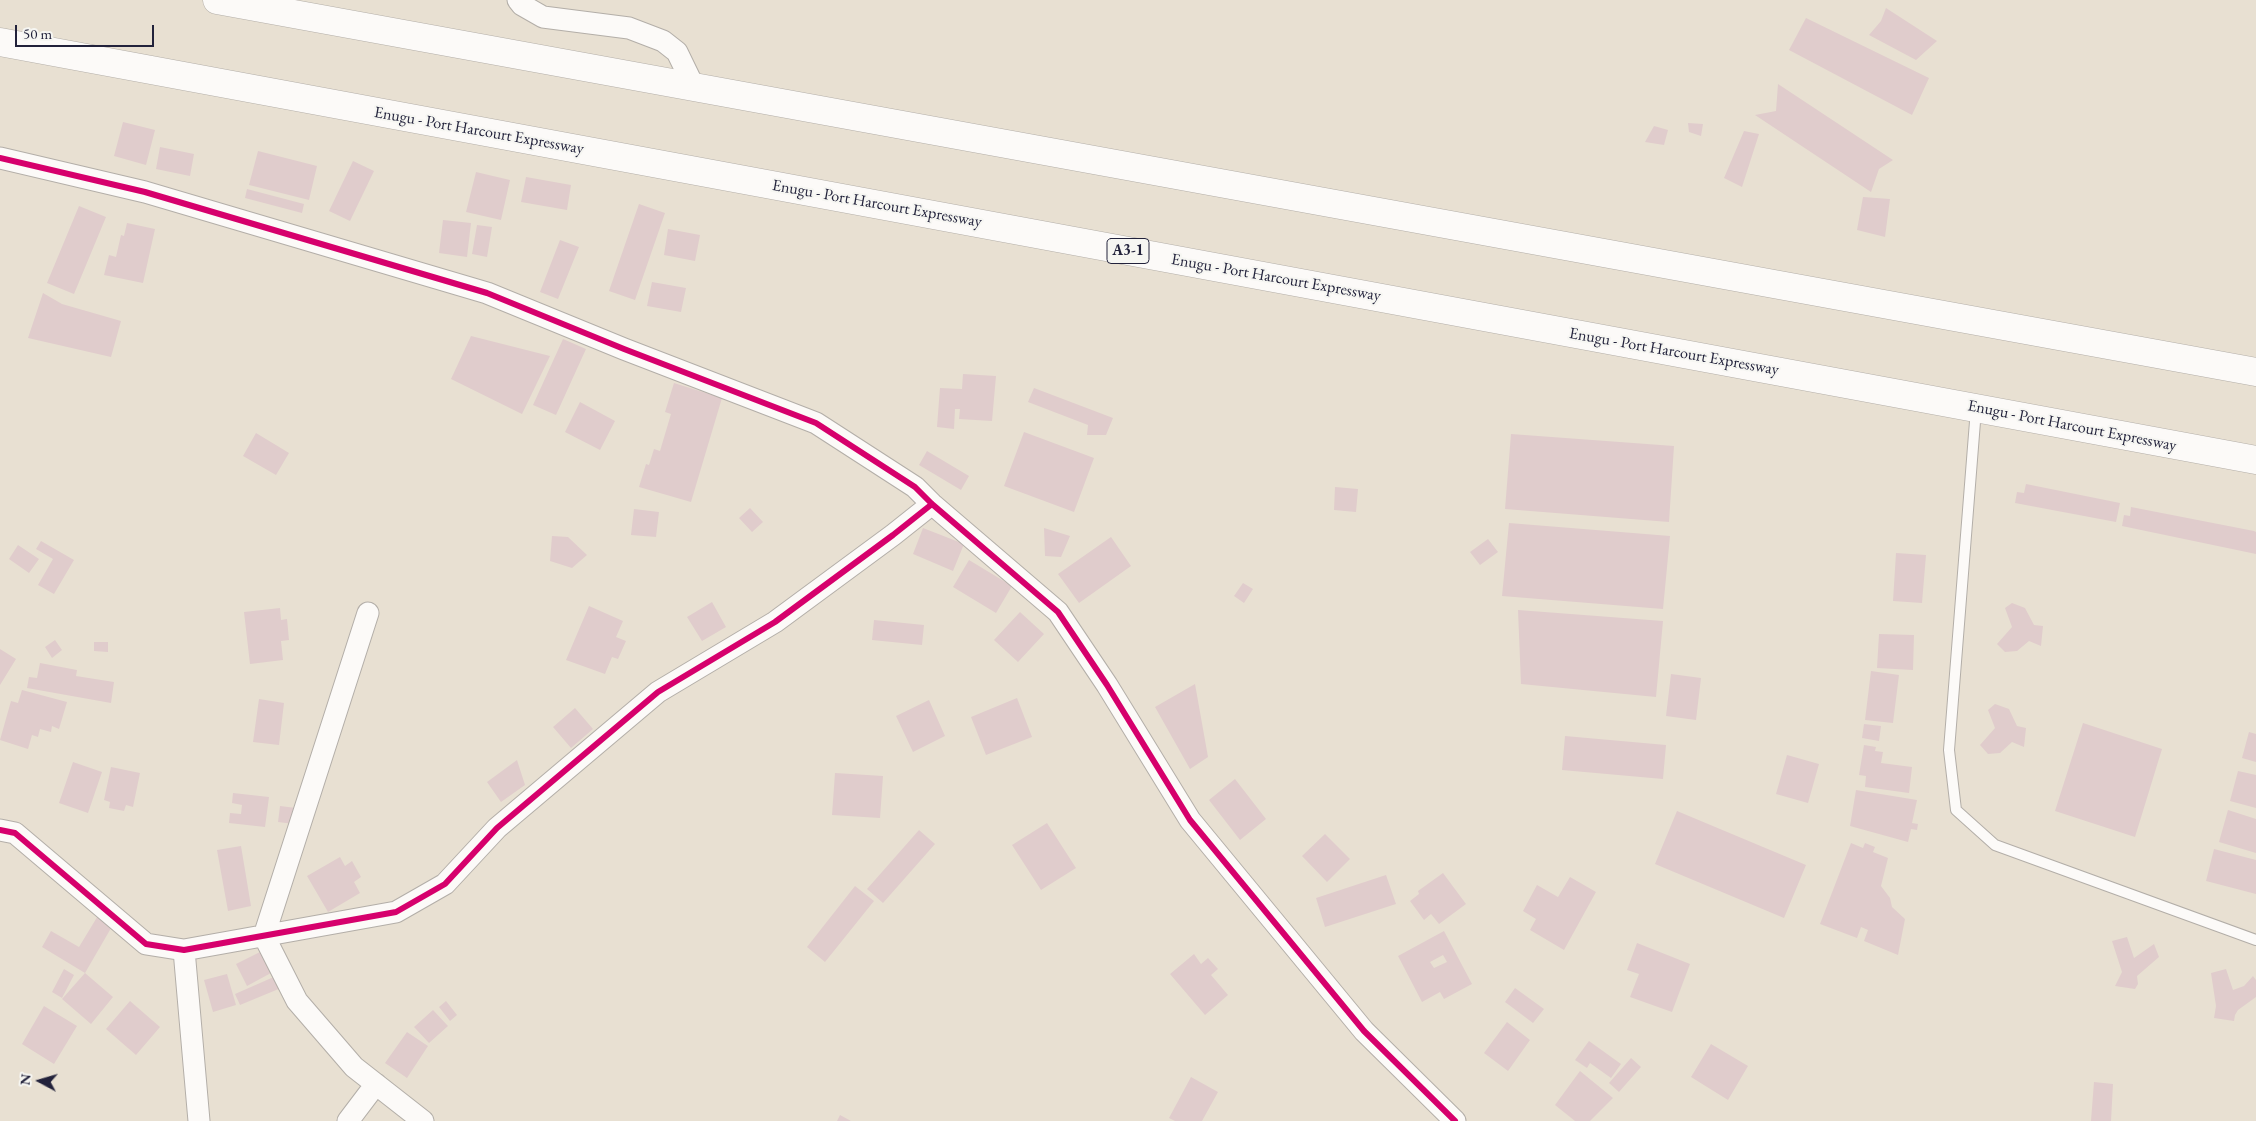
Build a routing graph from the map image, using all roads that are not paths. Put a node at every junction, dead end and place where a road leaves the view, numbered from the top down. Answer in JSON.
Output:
{"nodes":[{"id":1,"x":217,"y":0,"type":"edge"},
{"id":2,"x":518,"y":0,"type":"edge"},
{"id":3,"x":0,"y":42,"type":"edge"},
{"id":4,"x":694,"y":87,"type":"junction"},
{"id":5,"x":0,"y":158,"type":"edge"},
{"id":6,"x":2256,"y":372,"type":"edge"},
{"id":7,"x":1976,"y":408,"type":"junction"},
{"id":8,"x":2256,"y":460,"type":"edge"},
{"id":9,"x":932,"y":504,"type":"junction"},
{"id":10,"x":368,"y":613,"type":"dead end"},
{"id":11,"x":0,"y":830,"type":"edge"},
{"id":12,"x":264,"y":936,"type":"junction"},
{"id":13,"x":2256,"y":940,"type":"edge"},
{"id":14,"x":184,"y":950,"type":"junction"},
{"id":15,"x":376,"y":1084,"type":"junction"},
{"id":16,"x":200,"y":1121,"type":"edge"},
{"id":17,"x":348,"y":1121,"type":"edge"},
{"id":18,"x":423,"y":1121,"type":"edge"},
{"id":19,"x":1455,"y":1121,"type":"edge"}],
"edges":[{"from":1,"to":4,"type":"highway"},
{"from":2,"to":4,"type":"street"},
{"from":3,"to":7,"type":"highway","name":"Enugu - Port Harcourt Expressway","number":"A3-1"},
{"from":4,"to":6,"type":"highway"},
{"from":5,"to":9,"type":"street"},
{"from":7,"to":8,"type":"highway","name":"Enugu - Port Harcourt Expressway","number":"A3-1"},
{"from":7,"to":13,"type":"lane"},
{"from":9,"to":12,"type":"street"},
{"from":9,"to":19,"type":"street"},
{"from":10,"to":12,"type":"street"},
{"from":11,"to":14,"type":"street"},
{"from":12,"to":14,"type":"street"},
{"from":12,"to":15,"type":"street"},
{"from":14,"to":16,"type":"street"},
{"from":15,"to":17,"type":"street"},
{"from":15,"to":18,"type":"street"}]}
